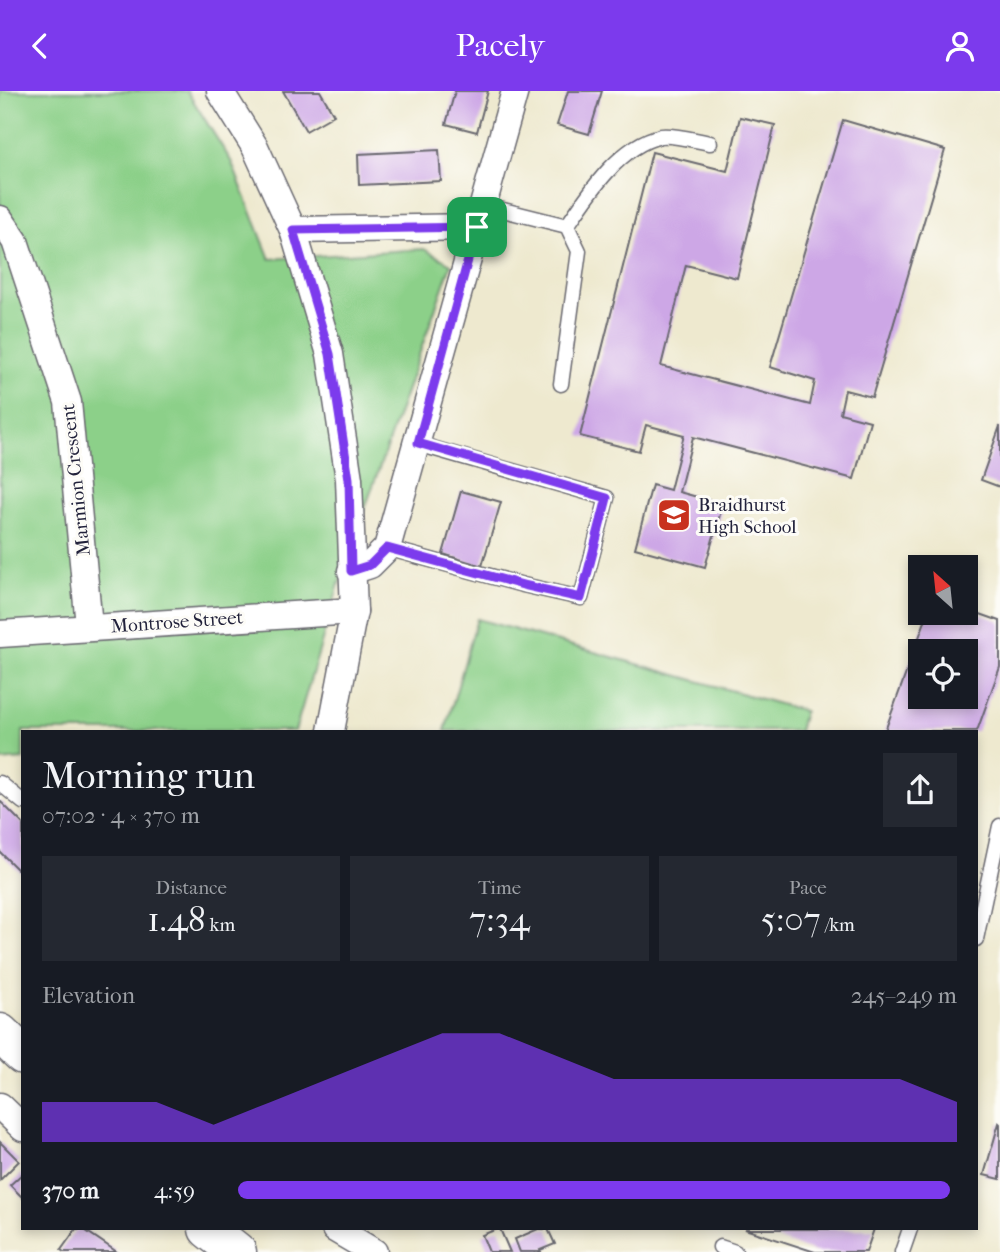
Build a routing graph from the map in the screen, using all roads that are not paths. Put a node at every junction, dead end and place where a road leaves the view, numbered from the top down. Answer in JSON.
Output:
{"nodes":[{"id":1,"x":220,"y":91,"type":"edge"},
{"id":2,"x":515,"y":91,"type":"edge"},
{"id":3,"x":710,"y":143,"type":"dead end"},
{"id":4,"x":480,"y":216,"type":"junction"},
{"id":5,"x":0,"y":219,"type":"edge"},
{"id":6,"x":568,"y":226,"type":"junction"},
{"id":7,"x":293,"y":230,"type":"junction"},
{"id":8,"x":561,"y":384,"type":"dead end"},
{"id":9,"x":418,"y":443,"type":"junction"},
{"id":10,"x":387,"y":548,"type":"junction"},
{"id":11,"x":351,"y":571,"type":"junction"},
{"id":12,"x":354,"y":611,"type":"junction"},
{"id":13,"x":89,"y":626,"type":"junction"},
{"id":14,"x":0,"y":634,"type":"edge"},
{"id":15,"x":331,"y":730,"type":"edge"},
{"id":16,"x":0,"y":783,"type":"edge"},
{"id":17,"x":21,"y":800,"type":"edge"},
{"id":18,"x":1000,"y":826,"type":"edge"},
{"id":19,"x":978,"y":930,"type":"edge"},
{"id":20,"x":0,"y":1033,"type":"edge"},
{"id":21,"x":21,"y":1053,"type":"edge"},
{"id":22,"x":0,"y":1106,"type":"edge"},
{"id":23,"x":21,"y":1126,"type":"edge"},
{"id":24,"x":209,"y":1230,"type":"edge"},
{"id":25,"x":337,"y":1230,"type":"edge"},
{"id":26,"x":910,"y":1230,"type":"edge"},
{"id":27,"x":720,"y":1247,"type":"dead end"},
{"id":28,"x":237,"y":1252,"type":"edge"},
{"id":29,"x":374,"y":1252,"type":"edge"},
{"id":30,"x":735,"y":1252,"type":"edge"},
{"id":31,"x":902,"y":1252,"type":"edge"}],
"edges":[{"from":1,"to":7,"type":"street"},
{"from":2,"to":4,"type":"street"},
{"from":3,"to":6,"type":"lane"},
{"from":4,"to":6,"type":"lane"},
{"from":4,"to":7,"type":"street"},
{"from":4,"to":9,"type":"street"},
{"from":5,"to":13,"type":"street","name":"Marmion Crescent"},
{"from":6,"to":8,"type":"lane"},
{"from":7,"to":11,"type":"street"},
{"from":9,"to":10,"type":"street"},
{"from":9,"to":10,"type":"lane"},
{"from":10,"to":11,"type":"street"},
{"from":11,"to":12,"type":"street"},
{"from":12,"to":13,"type":"street","name":"Montrose Street"},
{"from":12,"to":15,"type":"street"},
{"from":13,"to":14,"type":"street","name":"Montrose Street"},
{"from":16,"to":17,"type":"lane"},
{"from":18,"to":19,"type":"lane"},
{"from":20,"to":21,"type":"main road"},
{"from":22,"to":23,"type":"street"},
{"from":24,"to":28,"type":"main road"},
{"from":25,"to":29,"type":"street"},
{"from":26,"to":31,"type":"lane"},
{"from":27,"to":30,"type":"lane"}]}
